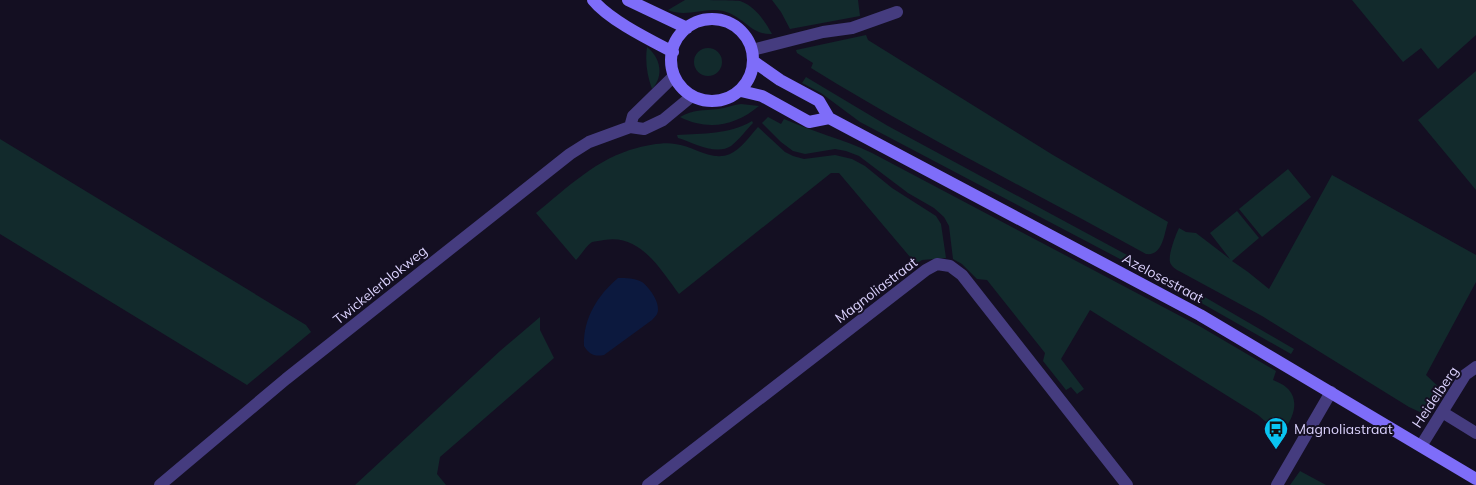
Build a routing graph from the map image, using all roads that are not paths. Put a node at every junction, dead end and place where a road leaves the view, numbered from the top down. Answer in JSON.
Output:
{"nodes":[{"id":1,"x":594,"y":0,"type":"edge"},
{"id":2,"x":628,"y":0,"type":"edge"},
{"id":3,"x":898,"y":12,"type":"dead end"},
{"id":4,"x":687,"y":28,"type":"junction"},
{"id":5,"x":673,"y":52,"type":"junction"},
{"id":6,"x":752,"y":56,"type":"junction"},
{"id":7,"x":674,"y":76,"type":"junction"},
{"id":8,"x":741,"y":90,"type":"junction"},
{"id":9,"x":692,"y":96,"type":"junction"},
{"id":10,"x":829,"y":118,"type":"junction"},
{"id":11,"x":630,"y":127,"type":"junction"},
{"id":12,"x":1476,"y":366,"type":"edge"},
{"id":13,"x":1331,"y":392,"type":"junction"},
{"id":14,"x":1442,"y":412,"type":"junction"},
{"id":15,"x":1476,"y":432,"type":"edge"},
{"id":16,"x":1421,"y":446,"type":"junction"},
{"id":17,"x":1476,"y":479,"type":"edge"},
{"id":18,"x":160,"y":485,"type":"edge"},
{"id":19,"x":648,"y":485,"type":"edge"},
{"id":20,"x":1127,"y":485,"type":"edge"},
{"id":21,"x":1277,"y":485,"type":"edge"}],
"edges":[{"from":1,"to":5,"type":"street"},
{"from":2,"to":4,"type":"street"},
{"from":3,"to":6,"type":"street"},
{"from":4,"to":5,"type":"street"},
{"from":4,"to":6,"type":"street"},
{"from":5,"to":7,"type":"street"},
{"from":6,"to":8,"type":"street"},
{"from":6,"to":10,"type":"street","name":"Azelosestraat"},
{"from":7,"to":9,"type":"street"},
{"from":7,"to":11,"type":"street"},
{"from":8,"to":9,"type":"street"},
{"from":8,"to":10,"type":"street"},
{"from":9,"to":11,"type":"street","name":"Twickelerblokweg"},
{"from":10,"to":13,"type":"street","name":"Azelosestraat"},
{"from":11,"to":18,"type":"street","name":"Twickelerblokweg"},
{"from":12,"to":14,"type":"street","name":"Heidelberg"},
{"from":13,"to":16,"type":"street","name":"Azelosestraat"},
{"from":13,"to":21,"type":"street"},
{"from":14,"to":15,"type":"street"},
{"from":14,"to":16,"type":"street","name":"Heidelberg"},
{"from":16,"to":17,"type":"street","name":"Azelosestraat"},
{"from":19,"to":20,"type":"street","name":"Magnoliastraat"}]}
